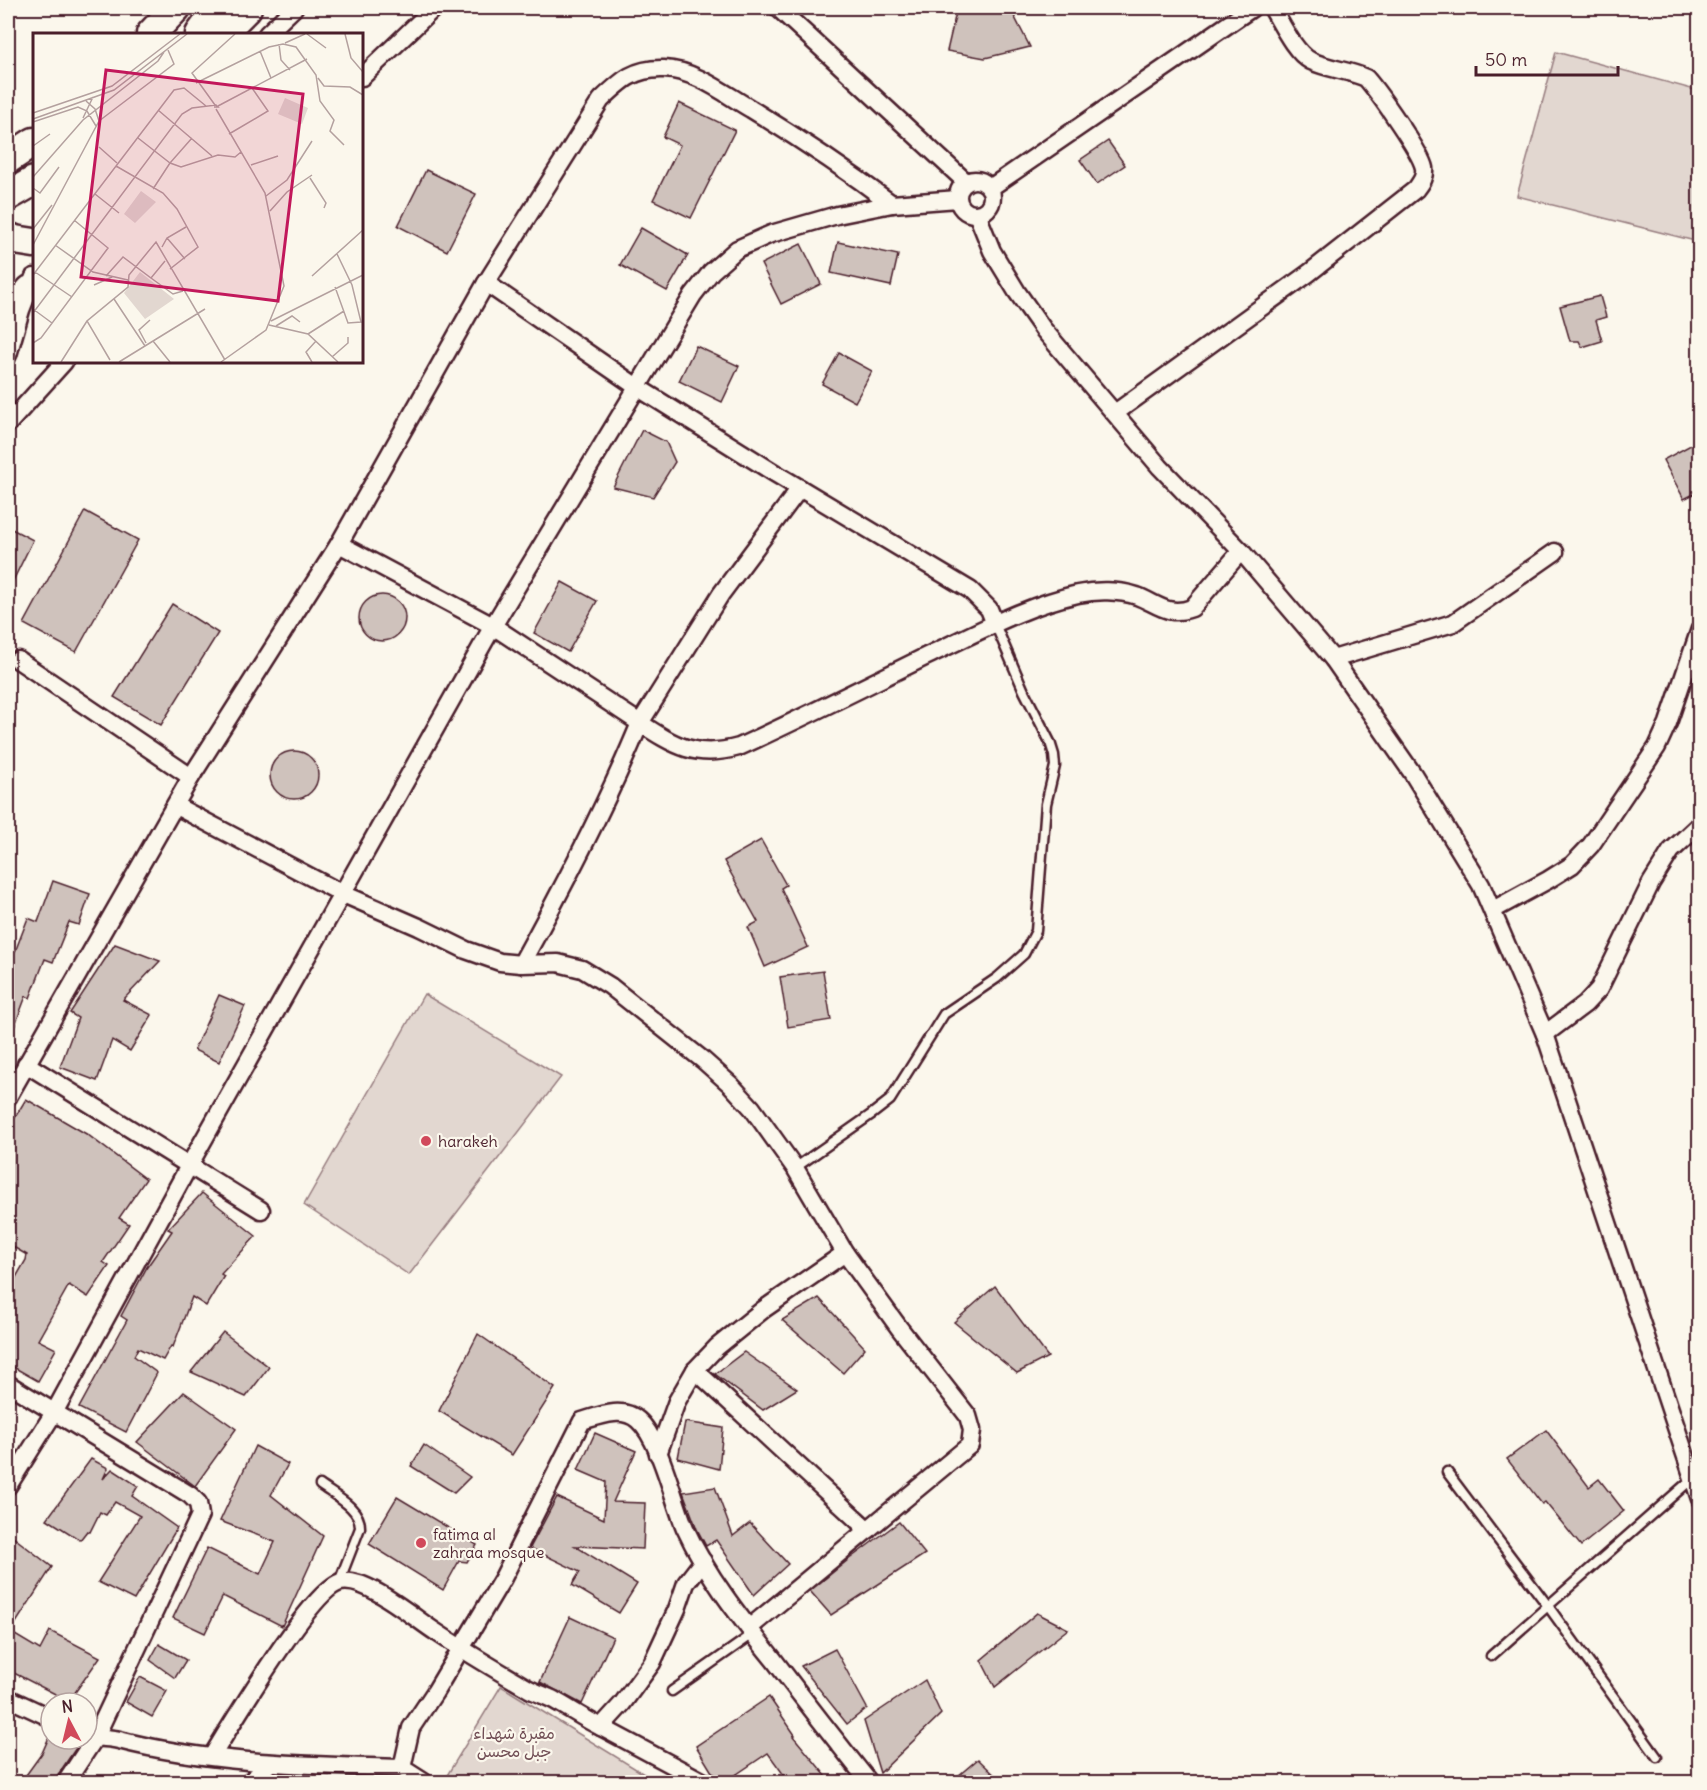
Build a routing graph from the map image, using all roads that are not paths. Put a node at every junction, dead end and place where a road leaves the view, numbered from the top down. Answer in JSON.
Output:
{"nodes":[{"id":1,"x":176,"y":8,"type":"edge"},
{"id":2,"x":219,"y":8,"type":"edge"},
{"id":3,"x":248,"y":8,"type":"edge"},
{"id":4,"x":294,"y":8,"type":"edge"},
{"id":5,"x":435,"y":8,"type":"edge"},
{"id":6,"x":1252,"y":8,"type":"edge"},
{"id":7,"x":1272,"y":8,"type":"edge"},
{"id":8,"x":783,"y":9,"type":"edge"},
{"id":9,"x":152,"y":33,"type":"edge"},
{"id":10,"x":201,"y":33,"type":"edge"},
{"id":11,"x":222,"y":33,"type":"edge"},
{"id":12,"x":268,"y":33,"type":"edge"},
{"id":13,"x":363,"y":76,"type":"edge"},
{"id":14,"x":33,"y":143,"type":"edge"},
{"id":15,"x":8,"y":159,"type":"edge"},
{"id":16,"x":33,"y":182,"type":"edge"},
{"id":17,"x":966,"y":182,"type":"junction"},
{"id":18,"x":990,"y":188,"type":"junction"},
{"id":19,"x":8,"y":196,"type":"edge"},
{"id":20,"x":33,"y":196,"type":"edge"},
{"id":21,"x":958,"y":199,"type":"junction"},
{"id":22,"x":891,"y":204,"type":"junction"},
{"id":23,"x":8,"y":209,"type":"edge"},
{"id":24,"x":977,"y":214,"type":"junction"},
{"id":25,"x":8,"y":237,"type":"edge"},
{"id":26,"x":33,"y":243,"type":"edge"},
{"id":27,"x":33,"y":278,"type":"edge"},
{"id":28,"x":33,"y":280,"type":"edge"},
{"id":29,"x":486,"y":283,"type":"junction"},
{"id":30,"x":8,"y":306,"type":"edge"},
{"id":31,"x":8,"y":355,"type":"edge"},
{"id":32,"x":63,"y":363,"type":"edge"},
{"id":33,"x":637,"y":387,"type":"junction"},
{"id":34,"x":1115,"y":413,"type":"junction"},
{"id":35,"x":8,"y":424,"type":"edge"},
{"id":36,"x":800,"y":488,"type":"junction"},
{"id":37,"x":339,"y":544,"type":"junction"},
{"id":38,"x":1241,"y":551,"type":"junction"},
{"id":39,"x":1555,"y":552,"type":"dead end"},
{"id":40,"x":995,"y":624,"type":"junction"},
{"id":41,"x":494,"y":626,"type":"junction"},
{"id":42,"x":1700,"y":629,"type":"edge"},
{"id":43,"x":1332,"y":659,"type":"junction"},
{"id":44,"x":18,"y":660,"type":"dead end"},
{"id":45,"x":640,"y":723,"type":"junction"},
{"id":46,"x":191,"y":777,"type":"junction"},
{"id":47,"x":176,"y":806,"type":"junction"},
{"id":48,"x":1700,"y":824,"type":"edge"},
{"id":49,"x":341,"y":894,"type":"junction"},
{"id":50,"x":1492,"y":910,"type":"junction"},
{"id":51,"x":521,"y":964,"type":"junction"},
{"id":52,"x":1545,"y":1034,"type":"junction"},
{"id":53,"x":26,"y":1064,"type":"junction"},
{"id":54,"x":8,"y":1097,"type":"edge"},
{"id":55,"x":190,"y":1164,"type":"junction"},
{"id":56,"x":795,"y":1168,"type":"junction"},
{"id":57,"x":261,"y":1210,"type":"dead end"},
{"id":58,"x":845,"y":1253,"type":"junction"},
{"id":59,"x":695,"y":1370,"type":"junction"},
{"id":60,"x":8,"y":1384,"type":"edge"},
{"id":61,"x":55,"y":1411,"type":"junction"},
{"id":62,"x":658,"y":1454,"type":"junction"},
{"id":63,"x":1447,"y":1472,"type":"dead end"},
{"id":64,"x":1693,"y":1478,"type":"junction"},
{"id":65,"x":320,"y":1485,"type":"dead end"},
{"id":66,"x":8,"y":1486,"type":"edge"},
{"id":67,"x":1700,"y":1500,"type":"edge"},
{"id":68,"x":868,"y":1530,"type":"junction"},
{"id":69,"x":703,"y":1561,"type":"junction"},
{"id":70,"x":339,"y":1582,"type":"junction"},
{"id":71,"x":1548,"y":1606,"type":"junction"},
{"id":72,"x":751,"y":1631,"type":"junction"},
{"id":73,"x":461,"y":1648,"type":"junction"},
{"id":74,"x":1491,"y":1656,"type":"dead end"},
{"id":75,"x":672,"y":1691,"type":"dead end"},
{"id":76,"x":8,"y":1698,"type":"edge"},
{"id":77,"x":39,"y":1712,"type":"edge"},
{"id":78,"x":99,"y":1720,"type":"edge"},
{"id":79,"x":601,"y":1727,"type":"junction"},
{"id":80,"x":99,"y":1737,"type":"edge"},
{"id":81,"x":83,"y":1751,"type":"edge"},
{"id":82,"x":212,"y":1756,"type":"junction"},
{"id":83,"x":1657,"y":1757,"type":"dead end"},
{"id":84,"x":270,"y":1763,"type":"junction"},
{"id":85,"x":402,"y":1768,"type":"junction"},
{"id":86,"x":66,"y":1782,"type":"edge"},
{"id":87,"x":250,"y":1782,"type":"edge"},
{"id":88,"x":424,"y":1782,"type":"edge"},
{"id":89,"x":704,"y":1782,"type":"edge"},
{"id":90,"x":869,"y":1782,"type":"edge"}],
"edges":[{"from":1,"to":9,"type":"highway"},
{"from":2,"to":10,"type":"highway"},
{"from":3,"to":11,"type":"highway"},
{"from":4,"to":12,"type":"street"},
{"from":5,"to":13,"type":"street"},
{"from":6,"to":18,"type":"street"},
{"from":7,"to":34,"type":"street"},
{"from":8,"to":17,"type":"street"},
{"from":14,"to":15,"type":"highway"},
{"from":16,"to":19,"type":"highway"},
{"from":17,"to":18,"type":"street"},
{"from":17,"to":21,"type":"street"},
{"from":18,"to":24,"type":"street"},
{"from":20,"to":23,"type":"highway"},
{"from":21,"to":22,"type":"street"},
{"from":21,"to":24,"type":"street"},
{"from":22,"to":29,"type":"street"},
{"from":22,"to":33,"type":"street"},
{"from":24,"to":34,"type":"street"},
{"from":25,"to":26,"type":"highway"},
{"from":27,"to":30,"type":"street"},
{"from":28,"to":31,"type":"street"},
{"from":29,"to":33,"type":"street"},
{"from":29,"to":37,"type":"street"},
{"from":32,"to":35,"type":"street"},
{"from":33,"to":36,"type":"street"},
{"from":33,"to":41,"type":"street"},
{"from":34,"to":38,"type":"street"},
{"from":36,"to":40,"type":"street"},
{"from":36,"to":45,"type":"street"},
{"from":37,"to":41,"type":"street"},
{"from":37,"to":46,"type":"street"},
{"from":38,"to":40,"type":"street"},
{"from":38,"to":43,"type":"street"},
{"from":39,"to":43,"type":"street"},
{"from":40,"to":45,"type":"street"},
{"from":40,"to":56,"type":"lane"},
{"from":41,"to":45,"type":"street"},
{"from":41,"to":49,"type":"street"},
{"from":42,"to":50,"type":"street"},
{"from":43,"to":50,"type":"street"},
{"from":44,"to":46,"type":"street"},
{"from":45,"to":51,"type":"street"},
{"from":46,"to":47,"type":"street"},
{"from":47,"to":49,"type":"street"},
{"from":47,"to":53,"type":"street"},
{"from":48,"to":52,"type":"street"},
{"from":49,"to":51,"type":"street"},
{"from":49,"to":55,"type":"street"},
{"from":50,"to":52,"type":"street"},
{"from":51,"to":56,"type":"street"},
{"from":52,"to":64,"type":"street"},
{"from":53,"to":54,"type":"street"},
{"from":53,"to":55,"type":"street"},
{"from":55,"to":57,"type":"street"},
{"from":55,"to":61,"type":"street"},
{"from":56,"to":58,"type":"street"},
{"from":58,"to":59,"type":"street"},
{"from":58,"to":68,"type":"street"},
{"from":59,"to":62,"type":"street"},
{"from":59,"to":68,"type":"street"},
{"from":60,"to":61,"type":"street"},
{"from":61,"to":66,"type":"street"},
{"from":61,"to":78,"type":"street"},
{"from":62,"to":69,"type":"street"},
{"from":62,"to":73,"type":"street"},
{"from":63,"to":71,"type":"lane"},
{"from":64,"to":67,"type":"street"},
{"from":64,"to":71,"type":"lane"},
{"from":65,"to":70,"type":"lane"},
{"from":68,"to":72,"type":"street"},
{"from":69,"to":72,"type":"street"},
{"from":69,"to":79,"type":"street"},
{"from":70,"to":73,"type":"street"},
{"from":70,"to":82,"type":"street"},
{"from":71,"to":74,"type":"lane"},
{"from":71,"to":83,"type":"lane"},
{"from":72,"to":75,"type":"lane"},
{"from":72,"to":90,"type":"street"},
{"from":73,"to":79,"type":"street"},
{"from":73,"to":85,"type":"street"},
{"from":76,"to":77,"type":"street"},
{"from":79,"to":89,"type":"street"},
{"from":80,"to":82,"type":"street"},
{"from":81,"to":86,"type":"street"},
{"from":82,"to":84,"type":"street"},
{"from":84,"to":85,"type":"street"},
{"from":84,"to":87,"type":"street"},
{"from":85,"to":88,"type":"street"}]}
